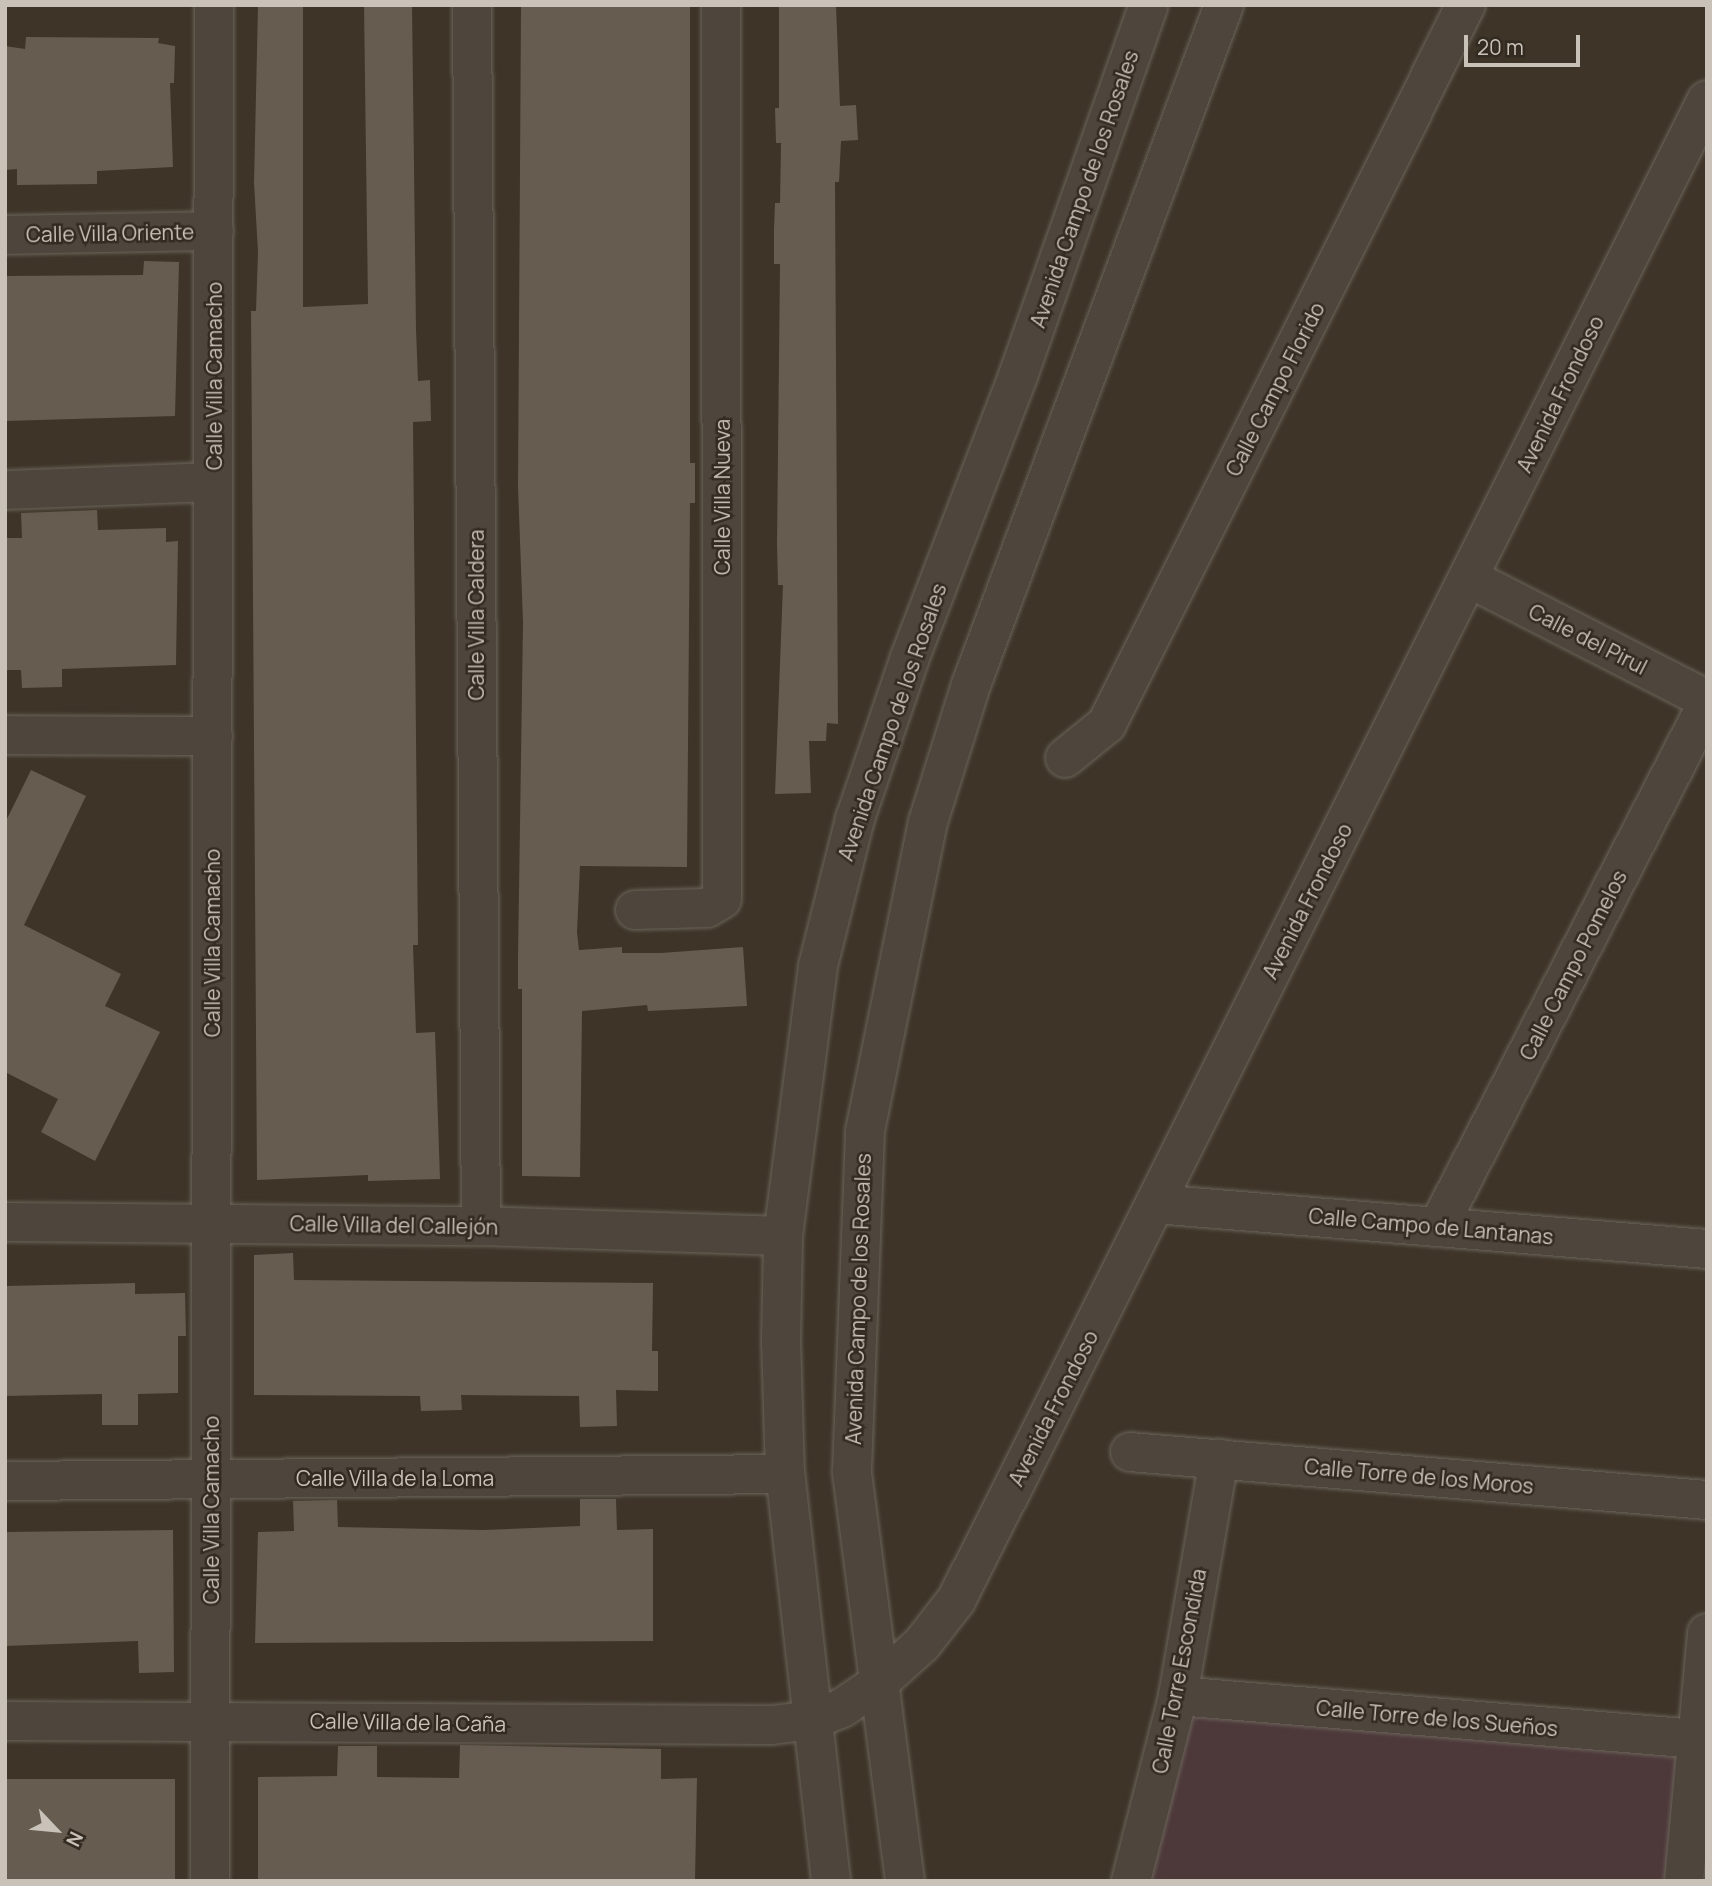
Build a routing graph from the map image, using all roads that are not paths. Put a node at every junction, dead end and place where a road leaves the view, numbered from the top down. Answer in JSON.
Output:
{"nodes":[{"id":1,"x":214,"y":5,"type":"edge"},
{"id":2,"x":472,"y":5,"type":"edge"},
{"id":3,"x":721,"y":5,"type":"edge"},
{"id":4,"x":1149,"y":5,"type":"edge"},
{"id":5,"x":1224,"y":5,"type":"edge"},
{"id":6,"x":1466,"y":5,"type":"edge"},
{"id":7,"x":1707,"y":100,"type":"edge"},
{"id":8,"x":214,"y":231,"type":"junction"},
{"id":9,"x":5,"y":235,"type":"edge"},
{"id":10,"x":213,"y":482,"type":"junction"},
{"id":11,"x":5,"y":490,"type":"edge"},
{"id":12,"x":1469,"y":578,"type":"junction"},
{"id":13,"x":1707,"y":702,"type":"edge"},
{"id":14,"x":5,"y":735,"type":"edge"},
{"id":15,"x":213,"y":736,"type":"junction"},
{"id":16,"x":1065,"y":758,"type":"dead end"},
{"id":17,"x":635,"y":910,"type":"dead end"},
{"id":18,"x":1155,"y":1204,"type":"junction"},
{"id":19,"x":5,"y":1222,"type":"edge"},
{"id":20,"x":212,"y":1223,"type":"junction"},
{"id":21,"x":481,"y":1226,"type":"junction"},
{"id":22,"x":1438,"y":1227,"type":"junction"},
{"id":23,"x":783,"y":1236,"type":"junction"},
{"id":24,"x":1707,"y":1249,"type":"edge"},
{"id":25,"x":1130,"y":1452,"type":"dead end"},
{"id":26,"x":1219,"y":1459,"type":"junction"},
{"id":27,"x":785,"y":1474,"type":"junction"},
{"id":28,"x":211,"y":1479,"type":"junction"},
{"id":29,"x":5,"y":1481,"type":"edge"},
{"id":30,"x":1707,"y":1500,"type":"edge"},
{"id":31,"x":1707,"y":1633,"type":"edge"},
{"id":32,"x":879,"y":1683,"type":"junction"},
{"id":33,"x":1178,"y":1696,"type":"junction"},
{"id":34,"x":211,"y":1720,"type":"junction"},
{"id":35,"x":811,"y":1720,"type":"junction"},
{"id":36,"x":5,"y":1721,"type":"edge"},
{"id":37,"x":1697,"y":1739,"type":"junction"},
{"id":38,"x":210,"y":1881,"type":"edge"},
{"id":39,"x":831,"y":1881,"type":"edge"},
{"id":40,"x":905,"y":1881,"type":"edge"},
{"id":41,"x":1131,"y":1881,"type":"edge"},
{"id":42,"x":1684,"y":1881,"type":"edge"}],
"edges":[{"from":1,"to":8,"type":"street","name":"Calle Villa Camacho"},
{"from":2,"to":21,"type":"street","name":"Calle Villa Caldera"},
{"from":3,"to":17,"type":"street","name":"Calle Villa Nueva"},
{"from":4,"to":23,"type":"street","name":"Avenida Campo de los Rosales"},
{"from":5,"to":32,"type":"street","name":"Avenida Campo de los Rosales"},
{"from":6,"to":16,"type":"street","name":"Calle Campo Florido"},
{"from":7,"to":12,"type":"street","name":"Avenida Frondoso"},
{"from":8,"to":9,"type":"street","name":"Calle Villa Oriente"},
{"from":8,"to":10,"type":"street","name":"Calle Villa Camacho"},
{"from":10,"to":11,"type":"street"},
{"from":10,"to":15,"type":"street","name":"Calle Villa Camacho"},
{"from":12,"to":13,"type":"street","name":"Calle del Pirul"},
{"from":12,"to":18,"type":"street","name":"Avenida Frondoso"},
{"from":13,"to":22,"type":"street","name":"Calle Campo Pomelos"},
{"from":14,"to":15,"type":"street"},
{"from":15,"to":20,"type":"street","name":"Calle Villa Camacho"},
{"from":18,"to":22,"type":"street","name":"Calle Campo de Lantanas"},
{"from":18,"to":32,"type":"street","name":"Avenida Frondoso"},
{"from":19,"to":20,"type":"street","name":"Calle Villa del Callejón"},
{"from":20,"to":21,"type":"street","name":"Calle Villa del Callejón"},
{"from":20,"to":28,"type":"street","name":"Calle Villa Camacho"},
{"from":21,"to":23,"type":"street","name":"Calle Villa del Callejón"},
{"from":22,"to":24,"type":"street","name":"Calle Campo de Lantanas"},
{"from":23,"to":27,"type":"street","name":"Avenida Campo de los Rosales"},
{"from":25,"to":26,"type":"street","name":"Calle Torre de los Moros"},
{"from":26,"to":30,"type":"street","name":"Calle Torre de los Moros"},
{"from":26,"to":33,"type":"street","name":"Calle Torre Escondida"},
{"from":27,"to":28,"type":"street","name":"Calle Villa de la Loma"},
{"from":27,"to":35,"type":"street","name":"Avenida Campo de los Rosales"},
{"from":28,"to":29,"type":"street","name":"Calle Villa de la Loma"},
{"from":28,"to":34,"type":"street","name":"Calle Villa Camacho"},
{"from":31,"to":37,"type":"street"},
{"from":32,"to":35,"type":"street","name":"Avenida Frondoso"},
{"from":32,"to":40,"type":"street"},
{"from":33,"to":37,"type":"street","name":"Calle Torre de los Sueños"},
{"from":33,"to":41,"type":"street","name":"Calle Torre Escondida"},
{"from":34,"to":35,"type":"street","name":"Calle Villa de la Caña"},
{"from":34,"to":36,"type":"street","name":"Calle Villa de la Caña"},
{"from":34,"to":38,"type":"street","name":"Calle Villa Camacho"},
{"from":35,"to":39,"type":"street"},
{"from":37,"to":42,"type":"street"}]}
